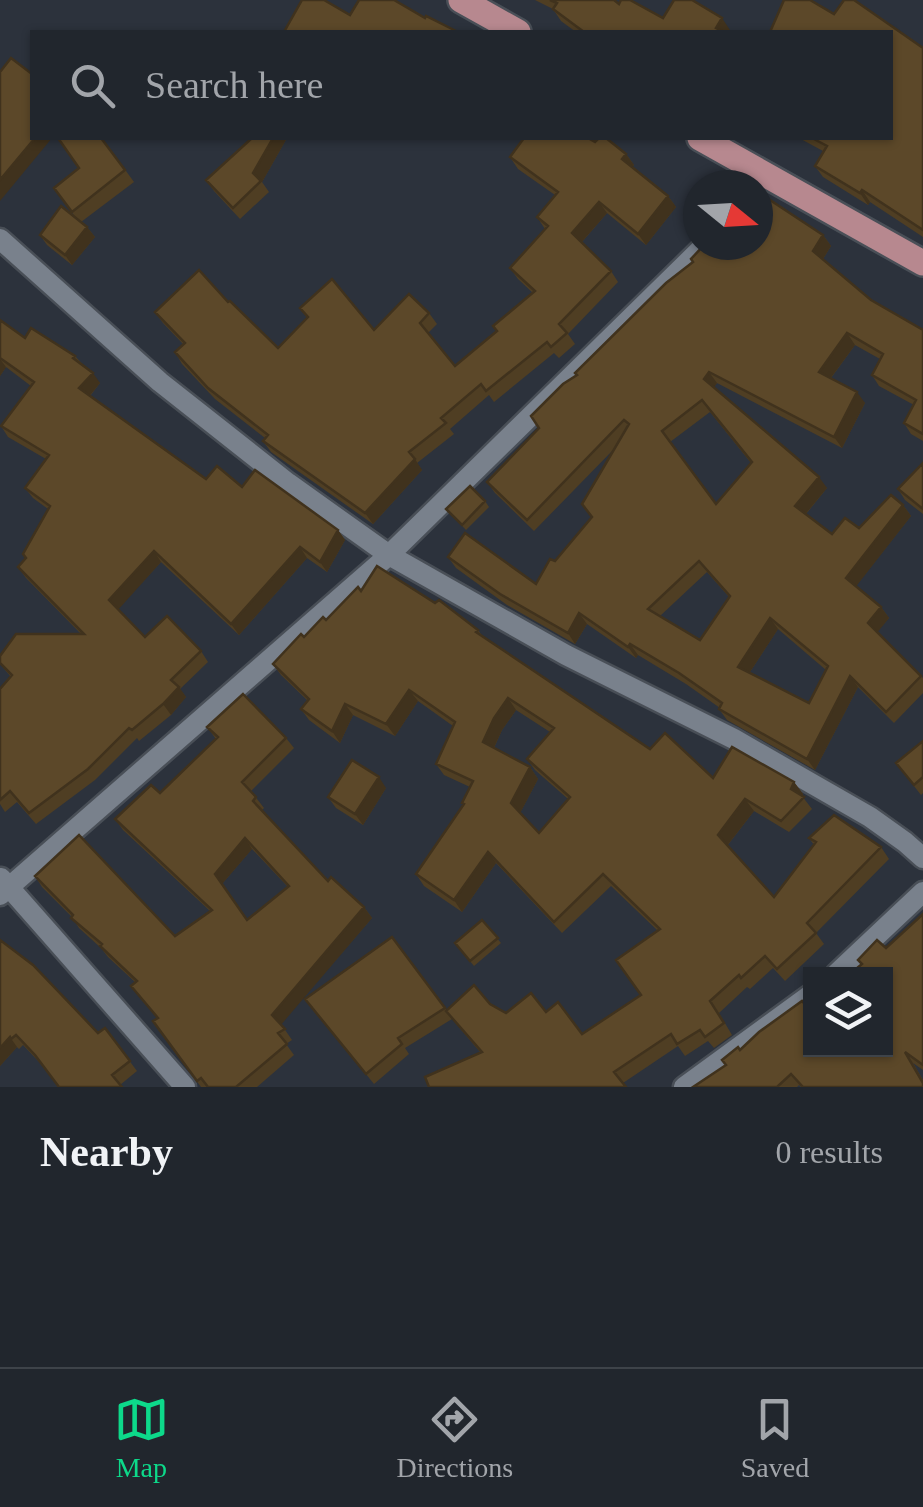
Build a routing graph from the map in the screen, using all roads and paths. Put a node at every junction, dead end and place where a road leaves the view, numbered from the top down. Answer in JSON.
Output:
{"nodes":[{"id":1,"x":461,"y":0,"type":"edge"},
{"id":2,"x":514,"y":30,"type":"edge"},
{"id":3,"x":703,"y":140,"type":"edge"},
{"id":4,"x":744,"y":170,"type":"edge"},
{"id":5,"x":773,"y":189,"type":"edge"},
{"id":6,"x":0,"y":239,"type":"edge"},
{"id":7,"x":689,"y":260,"type":"edge"},
{"id":8,"x":923,"y":263,"type":"edge"},
{"id":9,"x":390,"y":555,"type":"junction"},
{"id":10,"x":923,"y":858,"type":"edge"},
{"id":11,"x":3,"y":886,"type":"edge"},
{"id":12,"x":923,"y":892,"type":"edge"},
{"id":13,"x":843,"y":967,"type":"edge"},
{"id":14,"x":803,"y":1000,"type":"edge"},
{"id":15,"x":185,"y":1087,"type":"edge"},
{"id":16,"x":684,"y":1087,"type":"edge"}],
"edges":[{"from":1,"to":2,"type":"main road"},
{"from":3,"to":4,"type":"main road"},
{"from":5,"to":8,"type":"main road"},
{"from":6,"to":9,"type":"street"},
{"from":7,"to":9,"type":"street"},
{"from":9,"to":10,"type":"street"},
{"from":9,"to":11,"type":"street"},
{"from":11,"to":15,"type":"street"},
{"from":12,"to":13,"type":"street"},
{"from":14,"to":16,"type":"street"}]}
